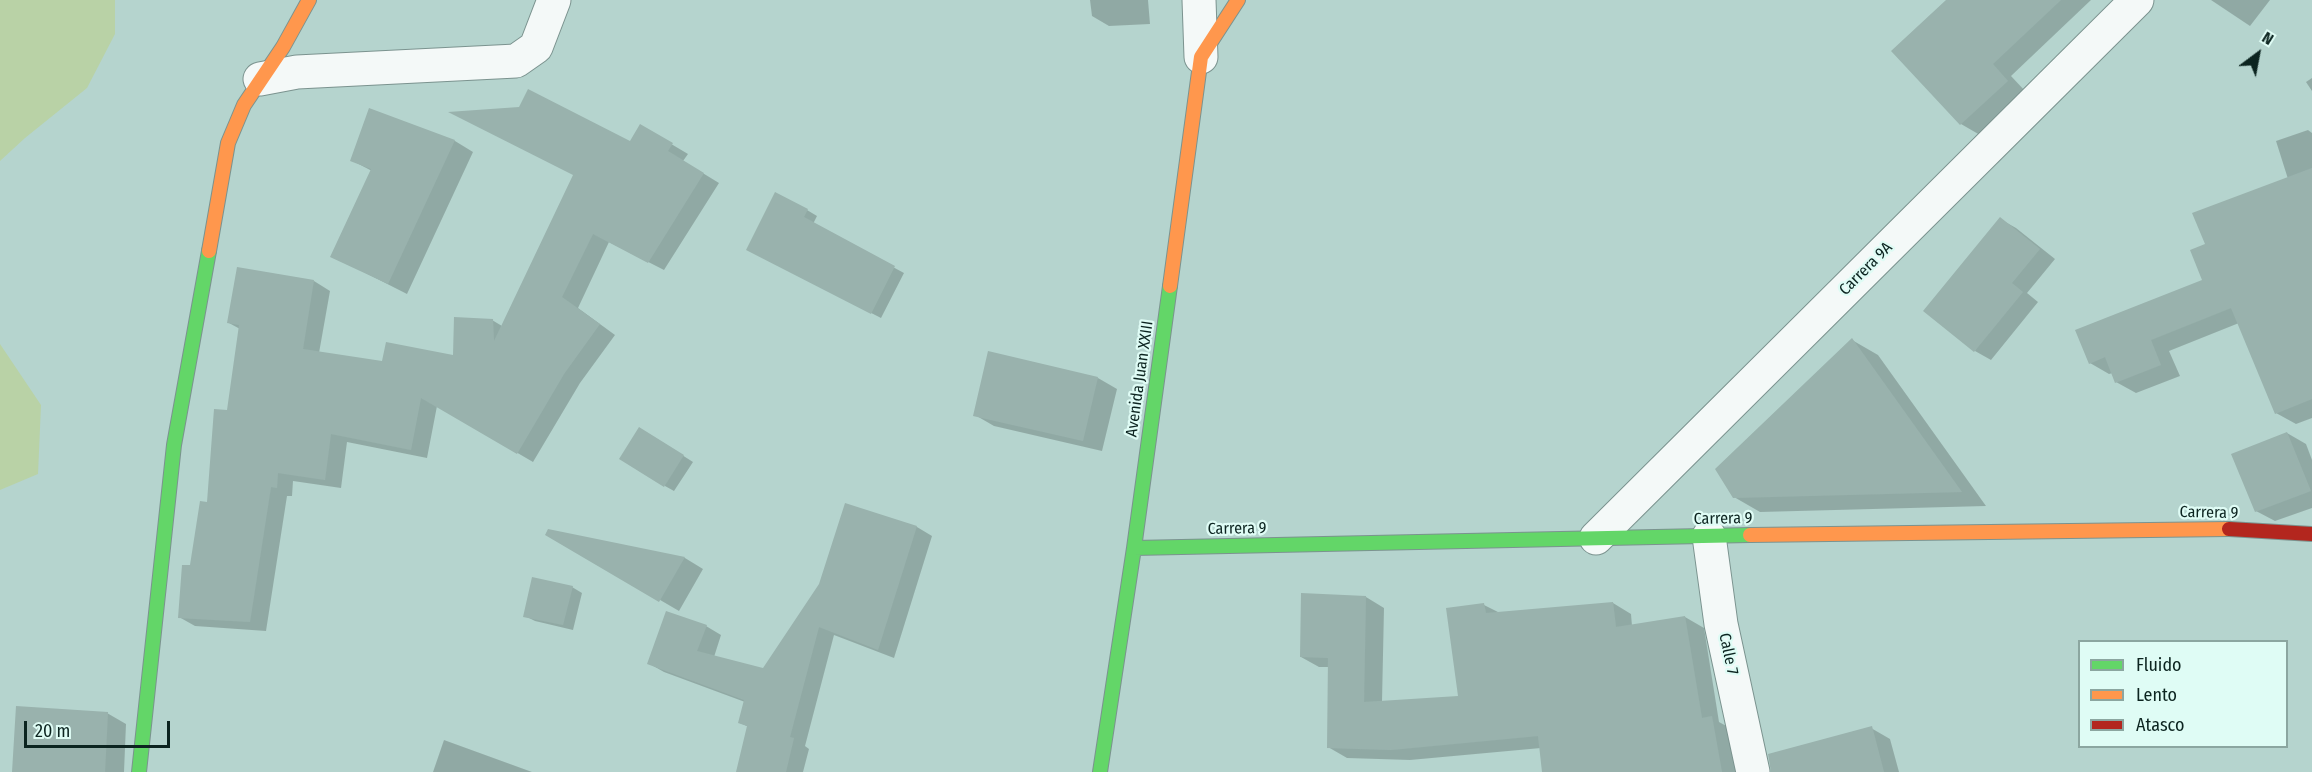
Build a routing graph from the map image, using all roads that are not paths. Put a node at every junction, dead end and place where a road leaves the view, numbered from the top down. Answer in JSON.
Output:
{"nodes":[{"id":1,"x":309,"y":0,"type":"edge"},
{"id":2,"x":554,"y":0,"type":"edge"},
{"id":3,"x":1198,"y":0,"type":"edge"},
{"id":4,"x":1238,"y":0,"type":"edge"},
{"id":5,"x":2137,"y":0,"type":"edge"},
{"id":6,"x":1201,"y":57,"type":"junction"},
{"id":7,"x":260,"y":79,"type":"junction"},
{"id":8,"x":2312,"y":534,"type":"edge"},
{"id":9,"x":1709,"y":536,"type":"junction"},
{"id":10,"x":1596,"y":538,"type":"junction"},
{"id":11,"x":1134,"y":548,"type":"junction"},
{"id":12,"x":139,"y":772,"type":"edge"},
{"id":13,"x":1100,"y":772,"type":"edge"},
{"id":14,"x":1753,"y":772,"type":"edge"}],
"edges":[{"from":1,"to":7,"type":"street"},
{"from":2,"to":7,"type":"street"},
{"from":3,"to":6,"type":"street"},
{"from":4,"to":6,"type":"street","name":"Avenida Juan XXIII"},
{"from":5,"to":10,"type":"street","name":"Carrera 9A"},
{"from":6,"to":11,"type":"street","name":"Avenida Juan XXIII"},
{"from":7,"to":12,"type":"street"},
{"from":8,"to":9,"type":"street","name":"Carrera 9"},
{"from":9,"to":10,"type":"street","name":"Carrera 9"},
{"from":9,"to":14,"type":"street","name":"Calle 7"},
{"from":10,"to":11,"type":"street","name":"Carrera 9"},
{"from":11,"to":13,"type":"street","name":"Avenida Juan XXIII"}]}
